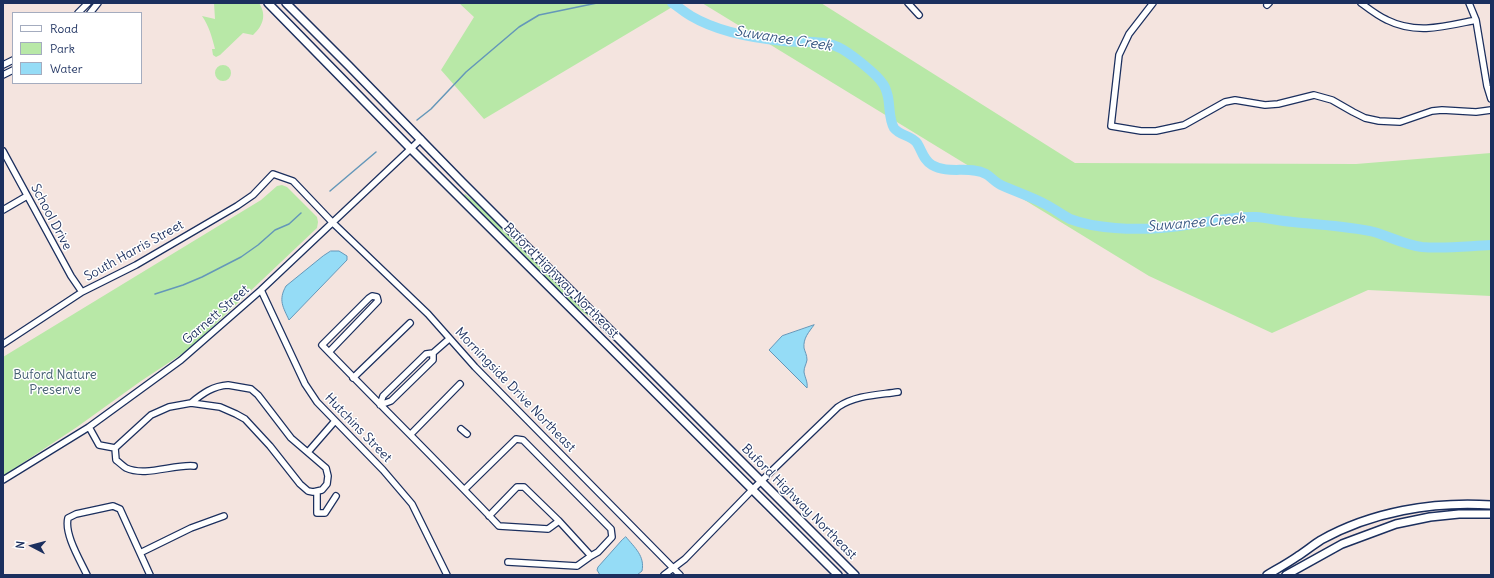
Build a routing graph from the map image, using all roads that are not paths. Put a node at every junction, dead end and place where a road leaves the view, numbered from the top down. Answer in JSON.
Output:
{"nodes":[{"id":1,"x":88,"y":3,"type":"edge"},
{"id":2,"x":98,"y":3,"type":"edge"},
{"id":3,"x":268,"y":3,"type":"edge"},
{"id":4,"x":286,"y":3,"type":"edge"},
{"id":5,"x":908,"y":3,"type":"edge"},
{"id":6,"x":1153,"y":3,"type":"edge"},
{"id":7,"x":1361,"y":3,"type":"edge"},
{"id":8,"x":1469,"y":3,"type":"edge"},
{"id":9,"x":79,"y":12,"type":"edge"},
{"id":10,"x":91,"y":12,"type":"edge"},
{"id":11,"x":919,"y":14,"type":"dead end"},
{"id":12,"x":1476,"y":20,"type":"junction"},
{"id":13,"x":12,"y":60,"type":"edge"},
{"id":14,"x":3,"y":65,"type":"edge"},
{"id":15,"x":12,"y":70,"type":"edge"},
{"id":16,"x":3,"y":75,"type":"edge"},
{"id":17,"x":1491,"y":99,"type":"edge"},
{"id":18,"x":1491,"y":110,"type":"edge"},
{"id":19,"x":420,"y":139,"type":"junction"},
{"id":20,"x":411,"y":149,"type":"junction"},
{"id":21,"x":3,"y":152,"type":"edge"},
{"id":22,"x":274,"y":174,"type":"joint"},
{"id":23,"x":28,"y":196,"type":"junction"},
{"id":24,"x":3,"y":210,"type":"edge"},
{"id":25,"x":332,"y":222,"type":"junction"},
{"id":26,"x":261,"y":290,"type":"junction"},
{"id":27,"x":82,"y":292,"type":"junction"},
{"id":28,"x":351,"y":317,"type":"junction"},
{"id":29,"x":357,"y":323,"type":"junction"},
{"id":30,"x":410,"y":323,"type":"dead end"},
{"id":31,"x":449,"y":338,"type":"junction"},
{"id":32,"x":3,"y":344,"type":"edge"},
{"id":33,"x":329,"y":352,"type":"junction"},
{"id":34,"x":433,"y":353,"type":"junction"},
{"id":35,"x":405,"y":374,"type":"junction"},
{"id":36,"x":353,"y":378,"type":"junction"},
{"id":37,"x":412,"y":380,"type":"junction"},
{"id":38,"x":460,"y":384,"type":"dead end"},
{"id":39,"x":898,"y":392,"type":"dead end"},
{"id":40,"x":191,"y":403,"type":"junction"},
{"id":41,"x":380,"y":405,"type":"junction"},
{"id":42,"x":335,"y":421,"type":"junction"},
{"id":43,"x":89,"y":426,"type":"junction"},
{"id":44,"x":461,"y":429,"type":"dead end"},
{"id":45,"x":411,"y":434,"type":"junction"},
{"id":46,"x":467,"y":434,"type":"dead end"},
{"id":47,"x":115,"y":448,"type":"junction"},
{"id":48,"x":308,"y":452,"type":"junction"},
{"id":49,"x":194,"y":466,"type":"dead end"},
{"id":50,"x":3,"y":480,"type":"edge"},
{"id":51,"x":762,"y":482,"type":"junction"},
{"id":52,"x":464,"y":489,"type":"junction"},
{"id":53,"x":753,"y":489,"type":"junction"},
{"id":54,"x":317,"y":491,"type":"junction"},
{"id":55,"x":336,"y":496,"type":"dead end"},
{"id":56,"x":1491,"y":504,"type":"edge"},
{"id":57,"x":1491,"y":514,"type":"edge"},
{"id":58,"x":224,"y":516,"type":"dead end"},
{"id":59,"x":489,"y":516,"type":"junction"},
{"id":60,"x":559,"y":521,"type":"junction"},
{"id":61,"x":140,"y":553,"type":"junction"},
{"id":62,"x":591,"y":556,"type":"junction"},
{"id":63,"x":508,"y":562,"type":"dead end"},
{"id":64,"x":674,"y":568,"type":"junction"},
{"id":65,"x":87,"y":575,"type":"edge"},
{"id":66,"x":150,"y":575,"type":"edge"},
{"id":67,"x":447,"y":575,"type":"edge"},
{"id":68,"x":664,"y":575,"type":"edge"},
{"id":69,"x":680,"y":575,"type":"edge"},
{"id":70,"x":838,"y":575,"type":"edge"},
{"id":71,"x":855,"y":575,"type":"edge"},
{"id":72,"x":1267,"y":575,"type":"edge"},
{"id":73,"x":1286,"y":575,"type":"edge"}],
"edges":[{"from":1,"to":9,"type":"street"},
{"from":2,"to":10,"type":"street"},
{"from":3,"to":20,"type":"main road","name":"Buford Highway Northeast"},
{"from":4,"to":19,"type":"main road","name":"Buford Highway Northeast"},
{"from":5,"to":11,"type":"street"},
{"from":6,"to":18,"type":"street"},
{"from":7,"to":12,"type":"street"},
{"from":8,"to":12,"type":"street"},
{"from":12,"to":17,"type":"street"},
{"from":13,"to":14,"type":"street"},
{"from":15,"to":16,"type":"street"},
{"from":19,"to":20,"type":"street","name":"Garnett Street"},
{"from":19,"to":51,"type":"main road","name":"Buford Highway Northeast"},
{"from":20,"to":25,"type":"street","name":"Garnett Street"},
{"from":20,"to":53,"type":"main road","name":"Buford Highway Northeast"},
{"from":21,"to":23,"type":"street","name":"School Drive"},
{"from":22,"to":25,"type":"street","name":"Morningside Drive Northeast"},
{"from":22,"to":27,"type":"street","name":"South Harris Street"},
{"from":23,"to":24,"type":"street"},
{"from":23,"to":27,"type":"street","name":"School Drive"},
{"from":25,"to":26,"type":"street","name":"Garnett Street"},
{"from":25,"to":31,"type":"street","name":"Morningside Drive Northeast"},
{"from":26,"to":42,"type":"street","name":"Hutchins Street"},
{"from":26,"to":43,"type":"street","name":"Garnett Street"},
{"from":27,"to":32,"type":"street","name":"South Harris Street"},
{"from":28,"to":29,"type":"street"},
{"from":28,"to":29,"type":"street"},
{"from":28,"to":33,"type":"street"},
{"from":29,"to":33,"type":"street"},
{"from":30,"to":36,"type":"street"},
{"from":31,"to":34,"type":"street"},
{"from":31,"to":64,"type":"street","name":"Morningside Drive Northeast"},
{"from":33,"to":36,"type":"street"},
{"from":34,"to":35,"type":"street"},
{"from":34,"to":37,"type":"street"},
{"from":35,"to":37,"type":"street"},
{"from":35,"to":41,"type":"street"},
{"from":36,"to":41,"type":"street"},
{"from":37,"to":41,"type":"street"},
{"from":38,"to":45,"type":"street"},
{"from":39,"to":51,"type":"street"},
{"from":40,"to":47,"type":"street"},
{"from":40,"to":48,"type":"street"},
{"from":40,"to":54,"type":"street"},
{"from":41,"to":45,"type":"street"},
{"from":42,"to":48,"type":"street"},
{"from":42,"to":67,"type":"street","name":"Hutchins Street"},
{"from":43,"to":47,"type":"street"},
{"from":43,"to":50,"type":"street","name":"Garnett Street"},
{"from":44,"to":46,"type":"street"},
{"from":45,"to":52,"type":"street"},
{"from":47,"to":49,"type":"street"},
{"from":48,"to":54,"type":"street"},
{"from":51,"to":53,"type":"street"},
{"from":51,"to":71,"type":"main road","name":"Buford Highway Northeast"},
{"from":52,"to":59,"type":"street"},
{"from":52,"to":62,"type":"street"},
{"from":53,"to":64,"type":"street"},
{"from":53,"to":70,"type":"main road","name":"Buford Highway Northeast"},
{"from":54,"to":55,"type":"street"},
{"from":56,"to":72,"type":"main road"},
{"from":57,"to":73,"type":"main road"},
{"from":58,"to":61,"type":"street"},
{"from":59,"to":60,"type":"street"},
{"from":59,"to":60,"type":"street"},
{"from":60,"to":62,"type":"street"},
{"from":61,"to":65,"type":"street"},
{"from":61,"to":66,"type":"street"},
{"from":62,"to":63,"type":"street"},
{"from":64,"to":68,"type":"street"},
{"from":64,"to":69,"type":"street","name":"Morningside Drive Northeast"}]}
